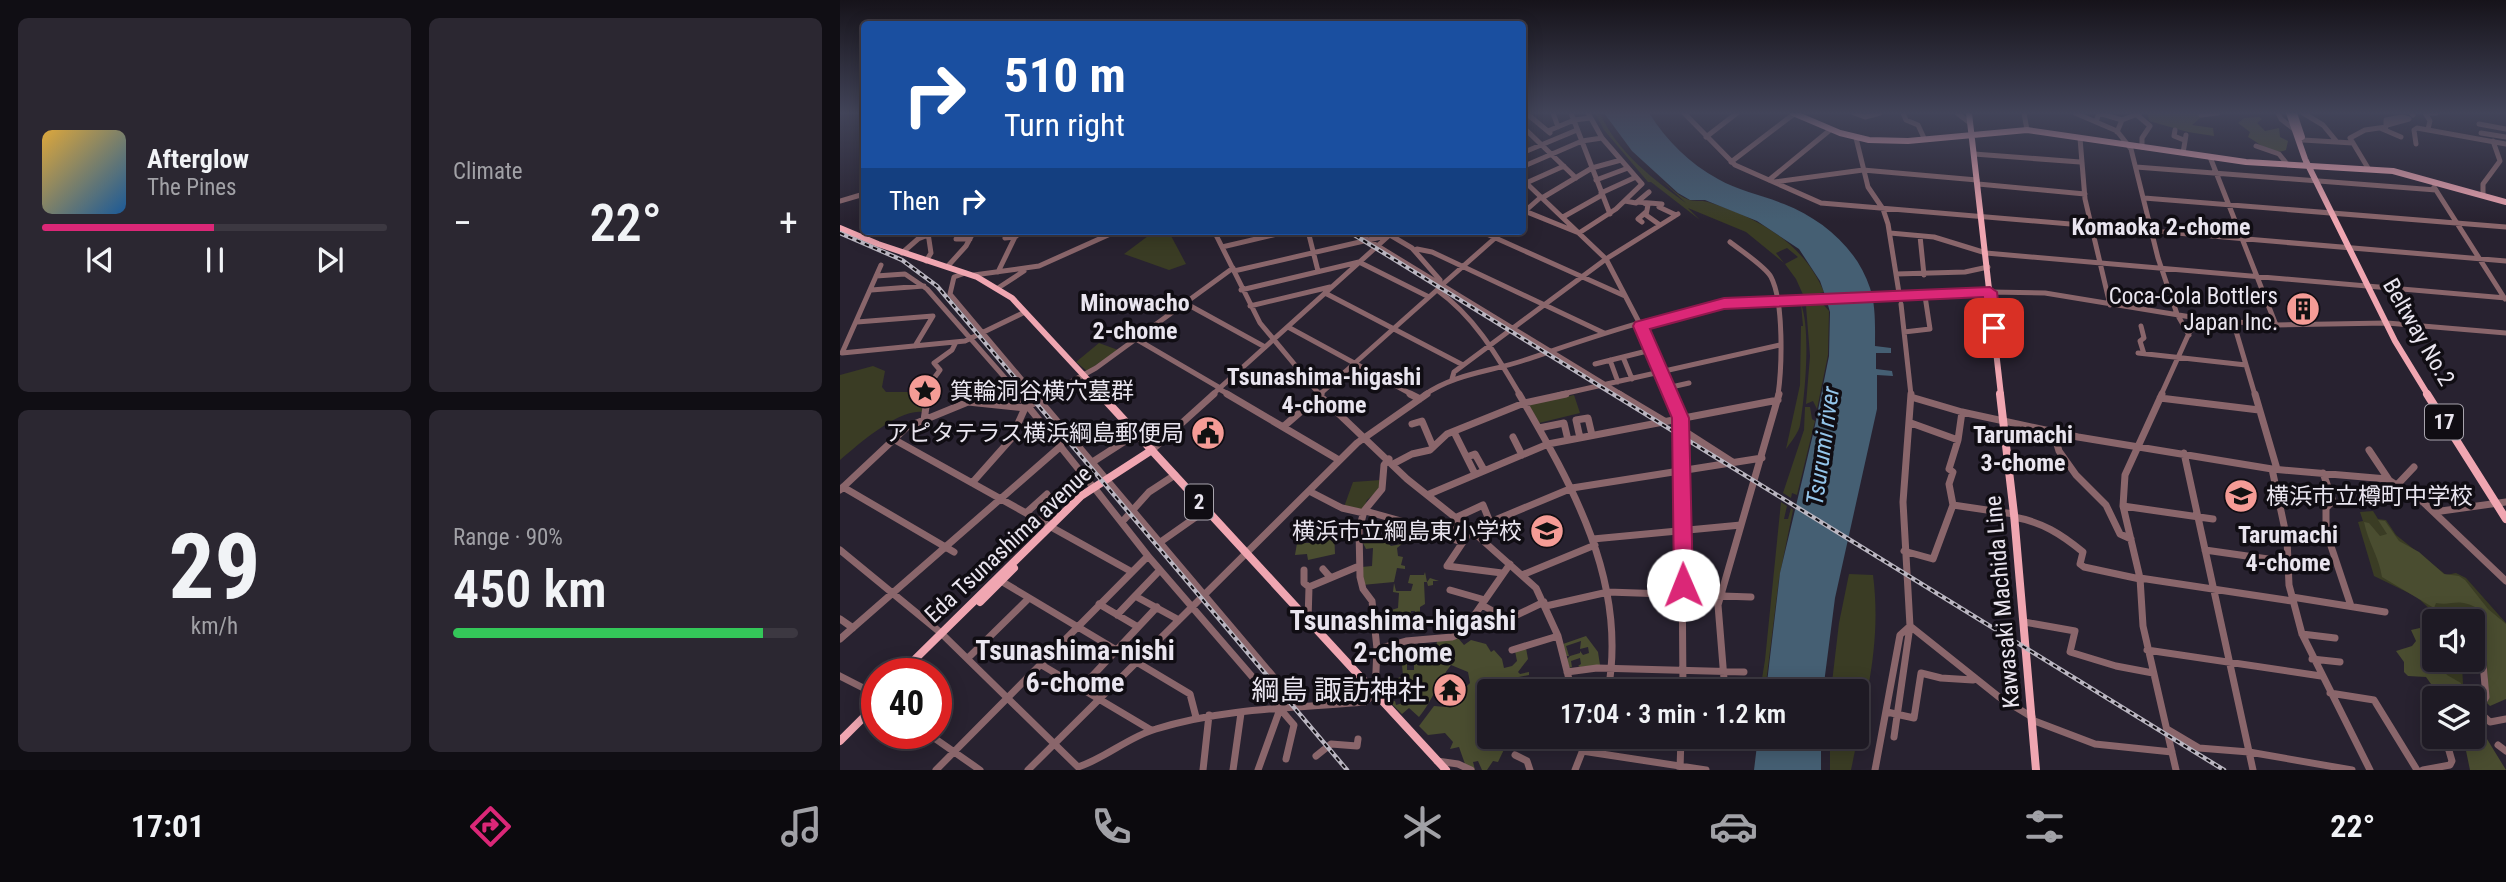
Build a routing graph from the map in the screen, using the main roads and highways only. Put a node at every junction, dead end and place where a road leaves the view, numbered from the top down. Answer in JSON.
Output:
{"nodes":[{"id":1,"x":1974,"y":149,"type":"edge"},
{"id":2,"x":2155,"y":149,"type":"edge"},
{"id":3,"x":2302,"y":149,"type":"edge"},
{"id":4,"x":2305,"y":149,"type":"edge"},
{"id":5,"x":2309,"y":165,"type":"junction"},
{"id":6,"x":2506,"y":202,"type":"edge"},
{"id":7,"x":840,"y":228,"type":"edge"},
{"id":8,"x":1152,"y":450,"type":"junction"},
{"id":9,"x":2500,"y":503,"type":"edge"},
{"id":10,"x":2506,"y":512,"type":"edge"},
{"id":11,"x":2506,"y":519,"type":"edge"},
{"id":12,"x":1051,"y":527,"type":"junction"},
{"id":13,"x":943,"y":634,"type":"junction"},
{"id":14,"x":917,"y":658,"type":"edge"},
{"id":15,"x":921,"y":658,"type":"edge"},
{"id":16,"x":861,"y":712,"type":"edge"},
{"id":17,"x":861,"y":720,"type":"edge"},
{"id":18,"x":840,"y":734,"type":"edge"},
{"id":19,"x":840,"y":741,"type":"edge"},
{"id":20,"x":1446,"y":770,"type":"edge"},
{"id":21,"x":2036,"y":770,"type":"edge"}],
"edges":[{"from":1,"to":21,"type":"main road","name":"Kawasaki Machida Line"},
{"from":2,"to":5,"type":"main road"},
{"from":3,"to":5,"type":"main road","name":"Beltway No.2","number":"17"},
{"from":4,"to":5,"type":"main road","name":"Beltway No.2","number":"17"},
{"from":5,"to":6,"type":"main road"},
{"from":5,"to":9,"type":"main road","name":"Beltway No.2","number":"17"},
{"from":7,"to":8,"type":"main road","number":"2"},
{"from":8,"to":12,"type":"main road","name":"Eda Tsunashima avenue"},
{"from":8,"to":20,"type":"main road","number":"2"},
{"from":9,"to":10,"type":"main road","number":"17"},
{"from":9,"to":11,"type":"main road","number":"17"},
{"from":12,"to":13,"type":"main road","name":"Eda Tsunashima avenue"},
{"from":12,"to":13,"type":"main road","name":"Eda Tsunashima avenue"},
{"from":13,"to":14,"type":"main road","name":"Eda Tsunashima avenue"},
{"from":13,"to":15,"type":"main road","name":"Eda Tsunashima avenue"},
{"from":16,"to":18,"type":"main road"},
{"from":17,"to":19,"type":"main road"}]}
